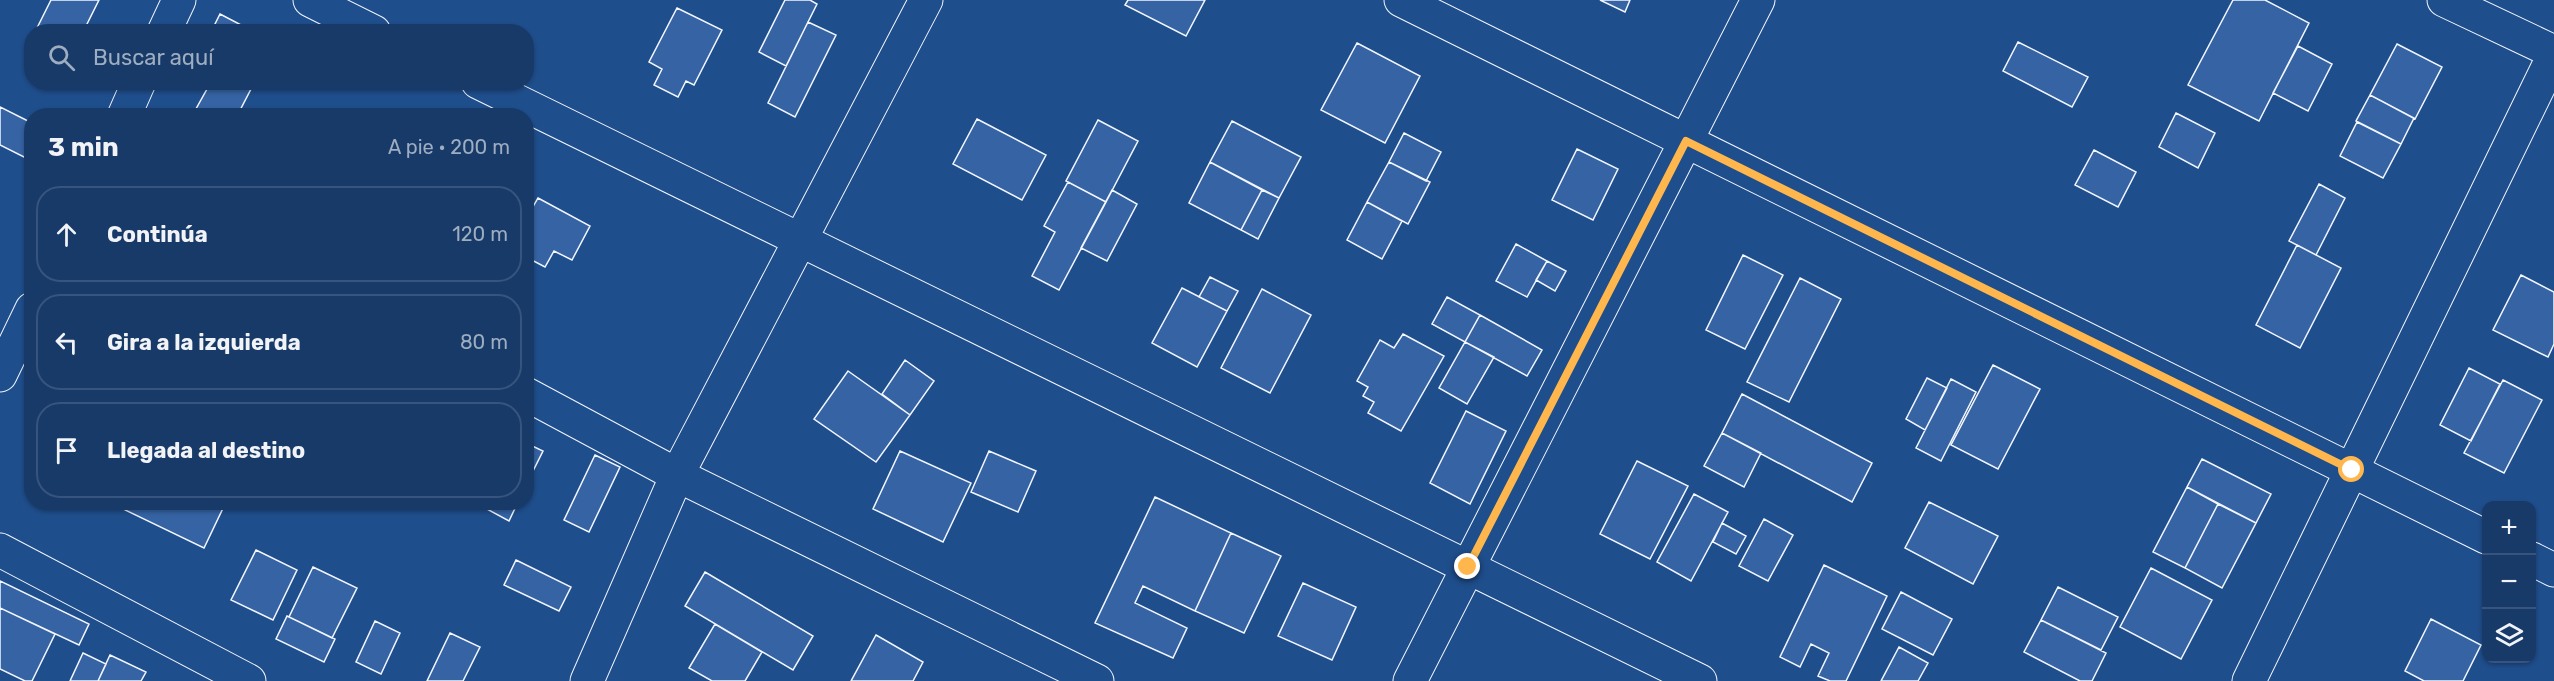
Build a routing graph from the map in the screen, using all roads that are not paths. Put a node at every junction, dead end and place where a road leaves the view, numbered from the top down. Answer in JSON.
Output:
{"nodes":[{"id":1,"x":179,"y":0,"type":"edge"},
{"id":2,"x":310,"y":0,"type":"edge"},
{"id":3,"x":926,"y":0,"type":"edge"},
{"id":4,"x":1401,"y":0,"type":"edge"},
{"id":5,"x":1758,"y":0,"type":"edge"},
{"id":6,"x":2444,"y":0,"type":"edge"},
{"id":7,"x":168,"y":24,"type":"edge"},
{"id":8,"x":358,"y":24,"type":"edge"},
{"id":9,"x":2554,"y":54,"type":"edge"},
{"id":10,"x":135,"y":90,"type":"edge"},
{"id":11,"x":494,"y":90,"type":"edge"},
{"id":12,"x":128,"y":108,"type":"edge"},
{"id":13,"x":531,"y":108,"type":"edge"},
{"id":14,"x":534,"y":109,"type":"edge"},
{"id":15,"x":1686,"y":141,"type":"junction"},
{"id":16,"x":801,"y":240,"type":"junction"},
{"id":17,"x":24,"y":326,"type":"edge"},
{"id":18,"x":0,"y":375,"type":"edge"},
{"id":19,"x":534,"y":398,"type":"edge"},
{"id":20,"x":2352,"y":470,"type":"junction"},
{"id":21,"x":677,"y":476,"type":"junction"},
{"id":22,"x":2482,"y":535,"type":"edge"},
{"id":23,"x":0,"y":550,"type":"edge"},
{"id":24,"x":2536,"y":561,"type":"edge"},
{"id":25,"x":1468,"y":567,"type":"junction"},
{"id":26,"x":2554,"y":570,"type":"edge"},
{"id":27,"x":249,"y":681,"type":"edge"},
{"id":28,"x":587,"y":681,"type":"edge"},
{"id":29,"x":1096,"y":681,"type":"edge"},
{"id":30,"x":1410,"y":681,"type":"edge"},
{"id":31,"x":1701,"y":681,"type":"edge"},
{"id":32,"x":2249,"y":681,"type":"edge"}],
"edges":[{"from":1,"to":7,"type":"street"},
{"from":2,"to":8,"type":"street"},
{"from":3,"to":16,"type":"street"},
{"from":4,"to":15,"type":"street"},
{"from":5,"to":15,"type":"street"},
{"from":6,"to":9,"type":"street"},
{"from":9,"to":20,"type":"street"},
{"from":10,"to":12,"type":"street"},
{"from":11,"to":13,"type":"street"},
{"from":14,"to":16,"type":"street"},
{"from":15,"to":20,"type":"street"},
{"from":15,"to":25,"type":"street"},
{"from":16,"to":21,"type":"street"},
{"from":16,"to":25,"type":"street"},
{"from":17,"to":18,"type":"street"},
{"from":19,"to":21,"type":"street"},
{"from":20,"to":22,"type":"street"},
{"from":20,"to":32,"type":"street"},
{"from":21,"to":28,"type":"street"},
{"from":21,"to":29,"type":"street"},
{"from":23,"to":27,"type":"street"},
{"from":24,"to":26,"type":"street"},
{"from":25,"to":30,"type":"street"},
{"from":25,"to":31,"type":"street"}]}
